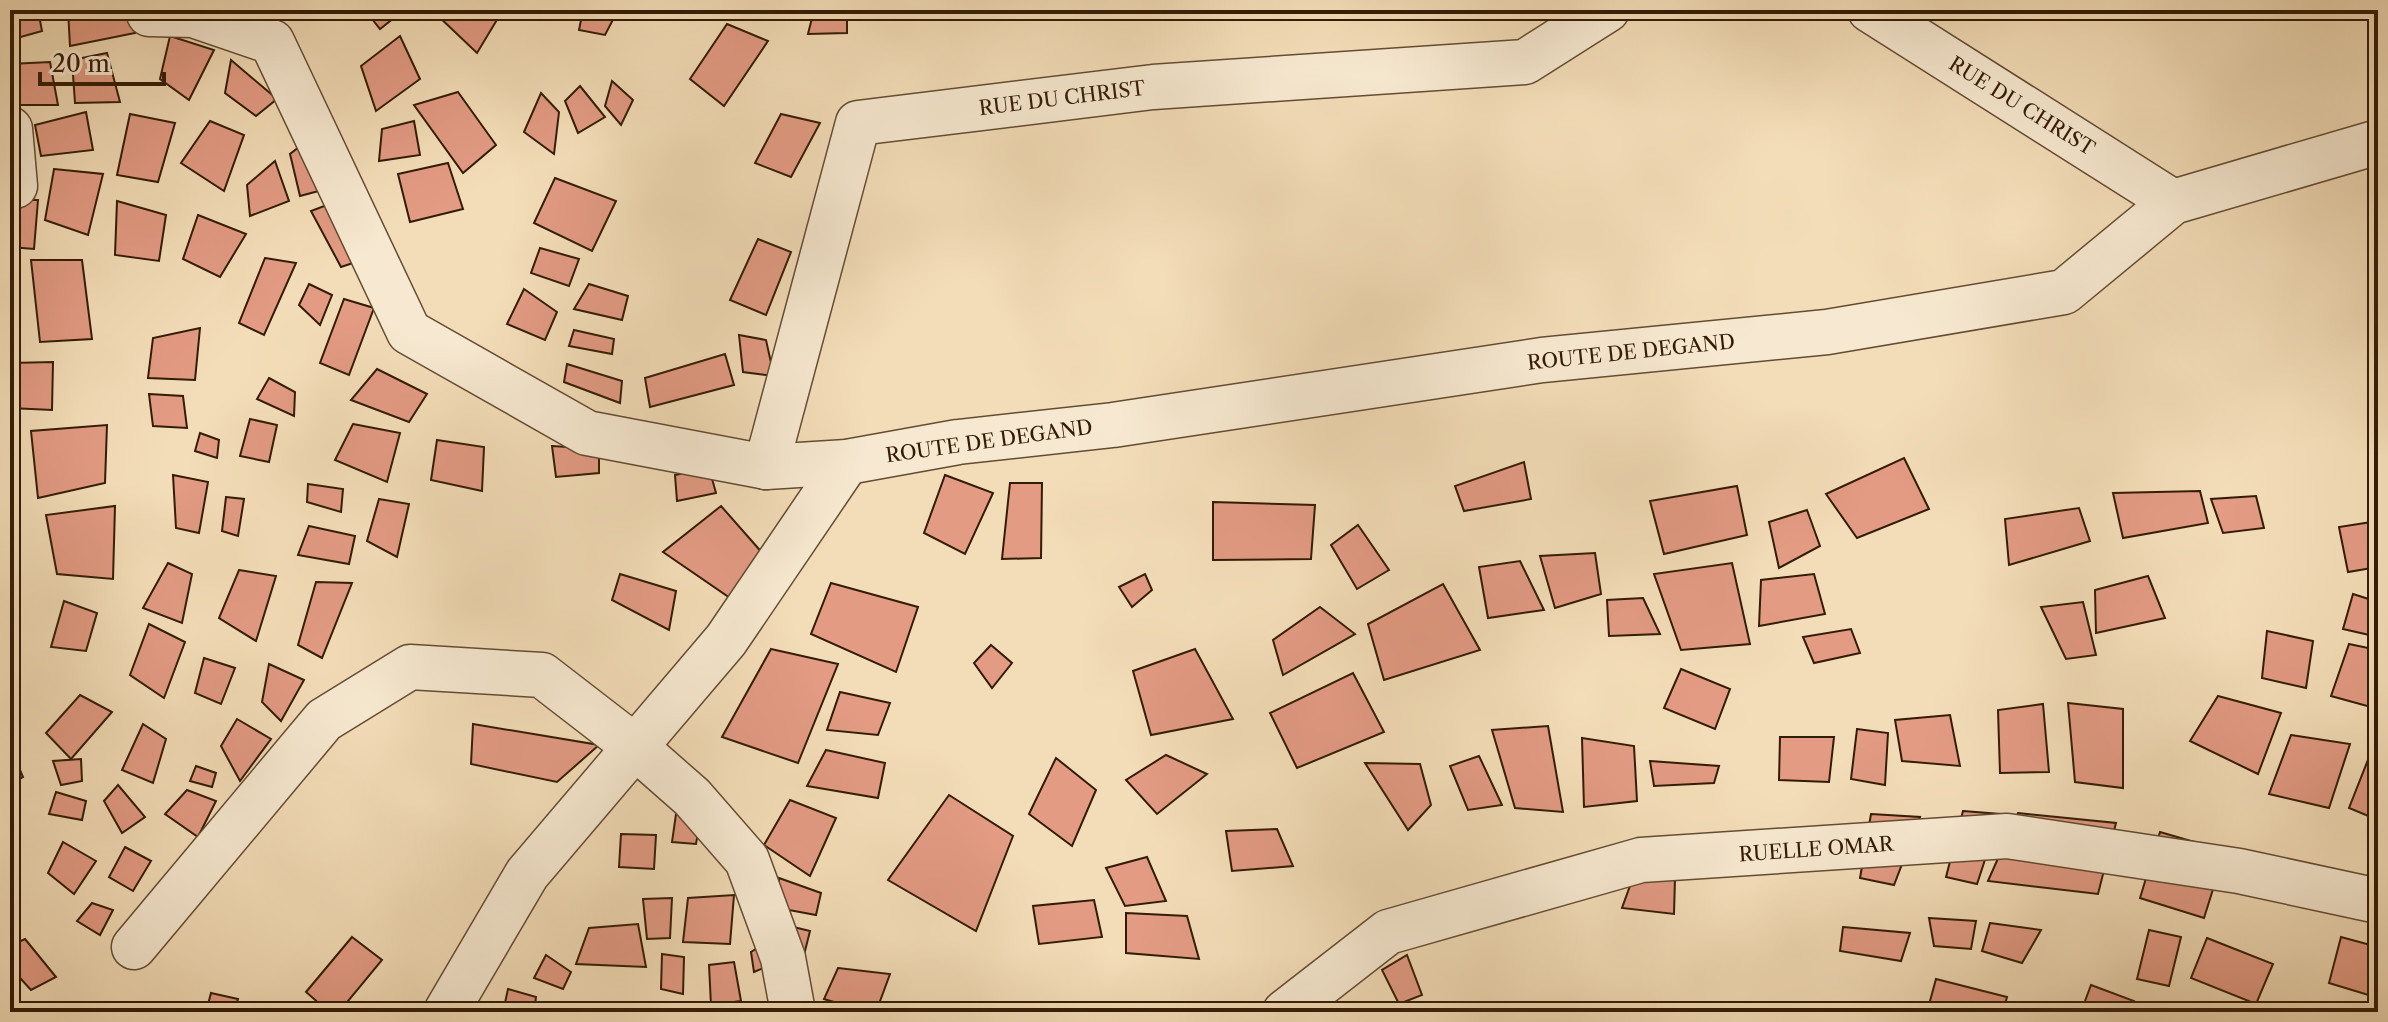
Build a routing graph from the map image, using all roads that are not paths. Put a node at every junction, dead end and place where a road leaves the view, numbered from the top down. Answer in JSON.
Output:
{"nodes":[{"id":1,"x":149,"y":10,"type":"edge"},
{"id":2,"x":1607,"y":10,"type":"edge"},
{"id":3,"x":1870,"y":10,"type":"edge"},
{"id":4,"x":10,"y":129,"type":"edge"},
{"id":5,"x":2378,"y":142,"type":"edge"},
{"id":6,"x":15,"y":186,"type":"dead end"},
{"id":7,"x":2173,"y":202,"type":"junction"},
{"id":8,"x":847,"y":462,"type":"junction"},
{"id":9,"x":766,"y":467,"type":"junction"},
{"id":10,"x":634,"y":746,"type":"junction"},
{"id":11,"x":2378,"y":901,"type":"edge"},
{"id":12,"x":134,"y":947,"type":"dead end"},
{"id":13,"x":446,"y":1012,"type":"edge"},
{"id":14,"x":793,"y":1012,"type":"edge"},
{"id":15,"x":1285,"y":1012,"type":"edge"}],
"edges":[{"from":1,"to":9,"type":"street","name":"ROUTE DE DEGAND"},
{"from":2,"to":9,"type":"street","name":"RUE DU CHRIST"},
{"from":3,"to":7,"type":"street","name":"RUE DU CHRIST"},
{"from":4,"to":6,"type":"street"},
{"from":5,"to":7,"type":"street","name":"ROUTE DE DEGAND"},
{"from":7,"to":8,"type":"street","name":"ROUTE DE DEGAND"},
{"from":8,"to":9,"type":"street","name":"ROUTE DE DEGAND"},
{"from":8,"to":10,"type":"street"},
{"from":10,"to":12,"type":"street"},
{"from":10,"to":13,"type":"street"},
{"from":10,"to":14,"type":"street"},
{"from":11,"to":15,"type":"street","name":"RUELLE OMAR"}]}
